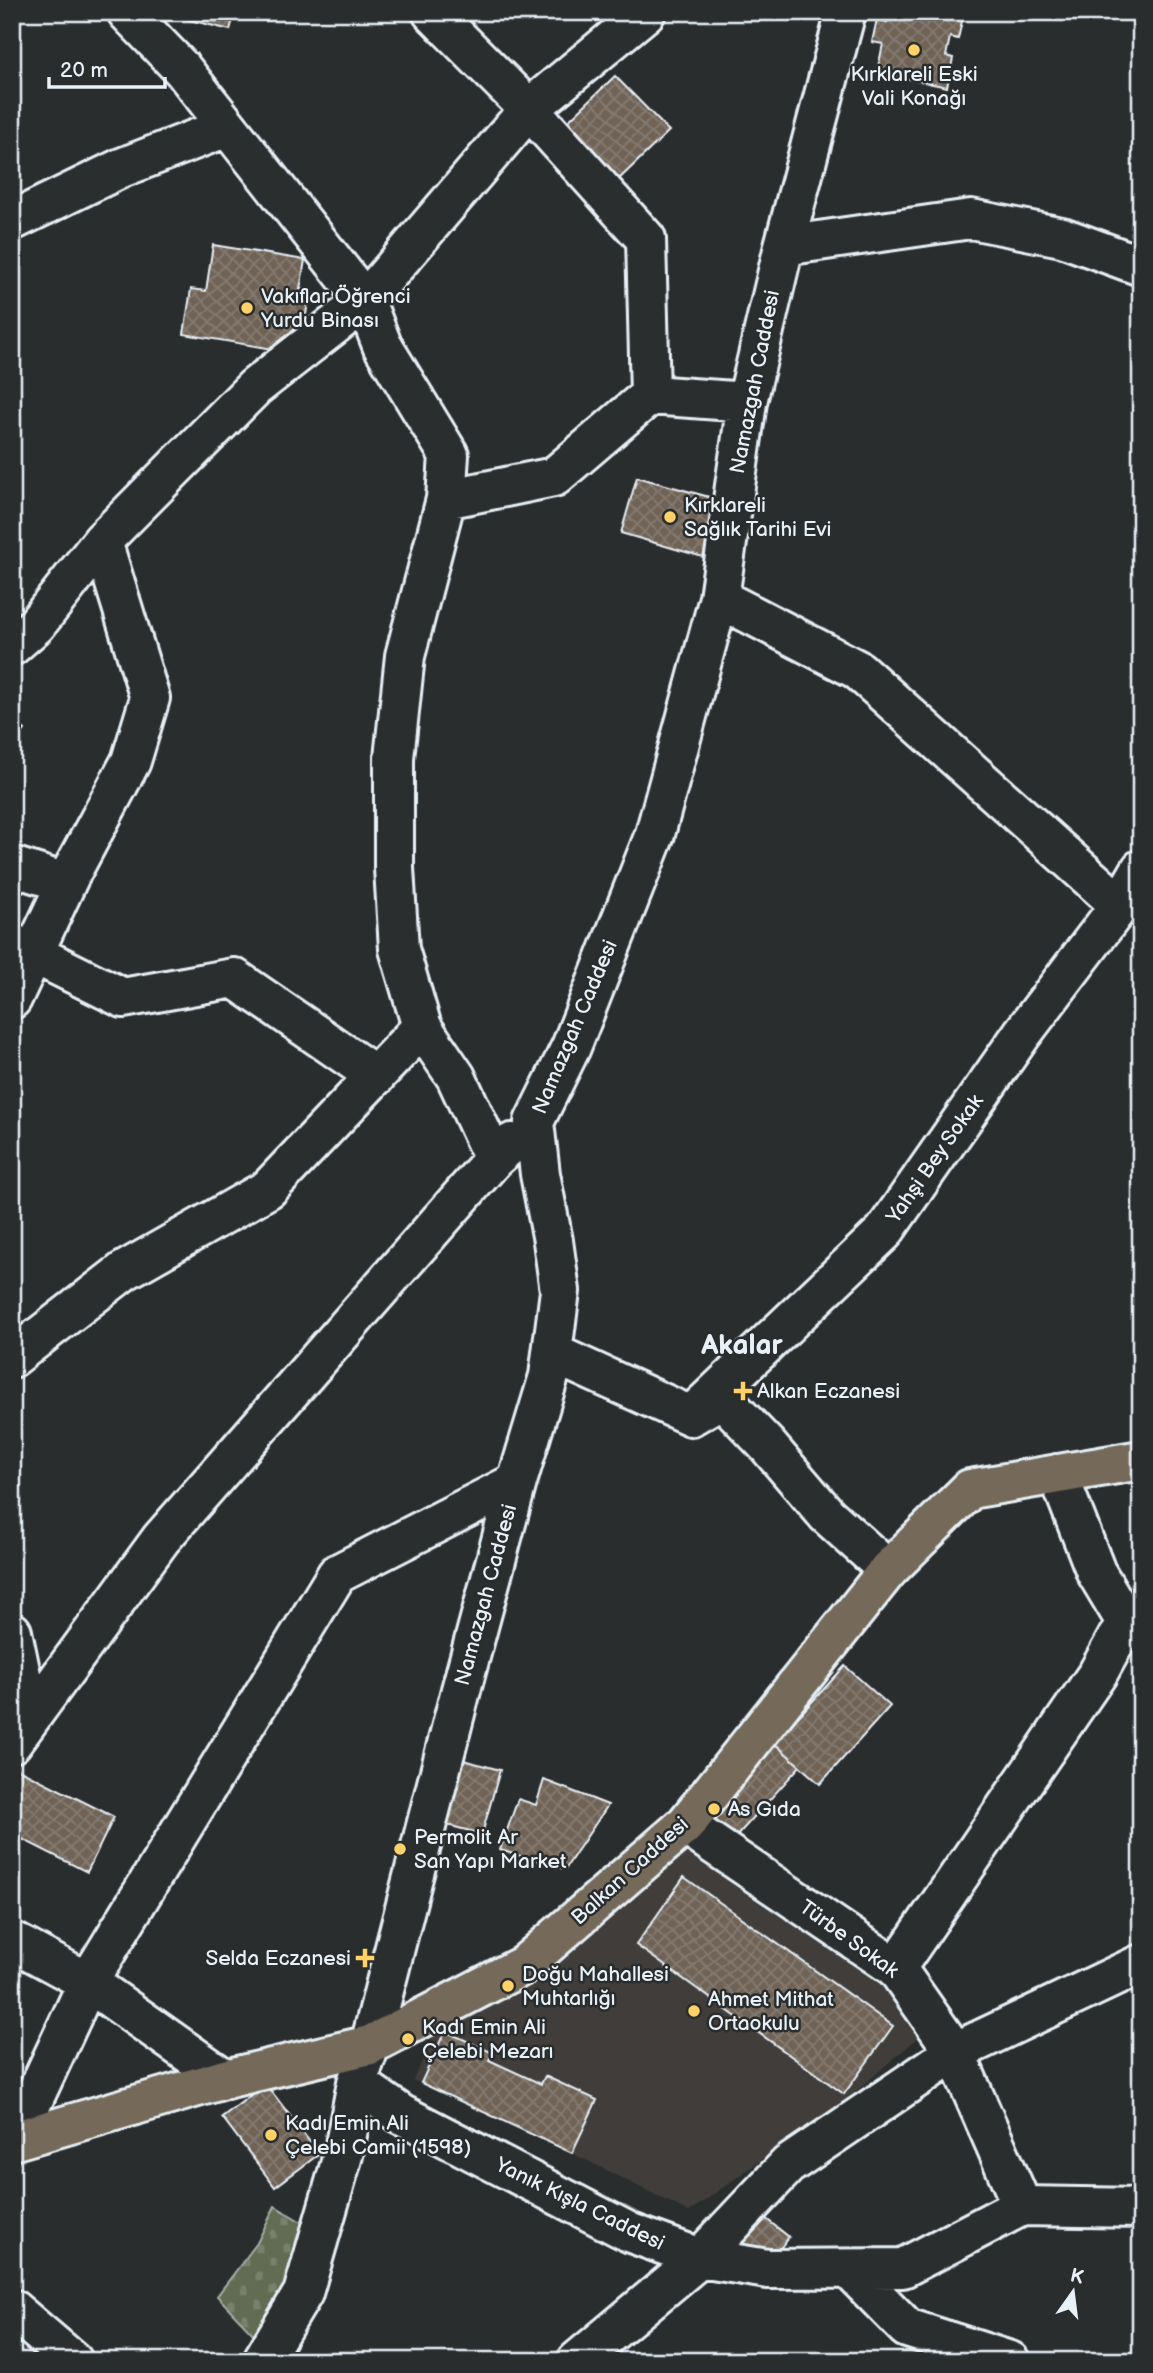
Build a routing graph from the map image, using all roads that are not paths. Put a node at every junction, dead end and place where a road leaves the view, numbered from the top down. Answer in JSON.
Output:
{"nodes":[{"id":1,"x":127,"y":12,"type":"edge"},
{"id":2,"x":432,"y":12,"type":"edge"},
{"id":3,"x":646,"y":12,"type":"edge"},
{"id":4,"x":846,"y":12,"type":"edge"},
{"id":5,"x":529,"y":109,"type":"junction"},
{"id":6,"x":227,"y":127,"type":"junction"},
{"id":7,"x":12,"y":221,"type":"edge"},
{"id":8,"x":784,"y":246,"type":"junction"},
{"id":9,"x":1141,"y":266,"type":"edge"},
{"id":10,"x":365,"y":301,"type":"junction"},
{"id":11,"x":650,"y":395,"type":"junction"},
{"id":12,"x":747,"y":402,"type":"junction"},
{"id":13,"x":446,"y":499,"type":"junction"},
{"id":14,"x":102,"y":541,"type":"junction"},
{"id":15,"x":719,"y":598,"type":"junction"},
{"id":16,"x":12,"y":646,"type":"edge"},
{"id":17,"x":12,"y":866,"type":"edge"},
{"id":18,"x":1141,"y":869,"type":"edge"},
{"id":19,"x":66,"y":883,"type":"junction"},
{"id":20,"x":1120,"y":905,"type":"junction"},
{"id":21,"x":23,"y":948,"type":"edge"},
{"id":22,"x":12,"y":999,"type":"edge"},
{"id":23,"x":422,"y":1027,"type":"junction"},
{"id":24,"x":376,"y":1076,"type":"junction"},
{"id":25,"x":534,"y":1122,"type":"junction"},
{"id":26,"x":494,"y":1159,"type":"junction"},
{"id":27,"x":552,"y":1353,"type":"junction"},
{"id":28,"x":12,"y":1358,"type":"edge"},
{"id":29,"x":691,"y":1416,"type":"junction"},
{"id":30,"x":1141,"y":1460,"type":"edge"},
{"id":31,"x":1058,"y":1474,"type":"junction"},
{"id":32,"x":517,"y":1482,"type":"junction"},
{"id":33,"x":888,"y":1570,"type":"junction"},
{"id":34,"x":1134,"y":1624,"type":"edge"},
{"id":35,"x":12,"y":1632,"type":"edge"},
{"id":36,"x":21,"y":1730,"type":"edge"},
{"id":37,"x":685,"y":1825,"type":"junction"},
{"id":38,"x":12,"y":1941,"type":"edge"},
{"id":39,"x":1141,"y":1964,"type":"edge"},
{"id":40,"x":896,"y":1968,"type":"junction"},
{"id":41,"x":88,"y":1982,"type":"junction"},
{"id":42,"x":370,"y":2045,"type":"junction"},
{"id":43,"x":955,"y":2052,"type":"junction"},
{"id":44,"x":225,"y":2079,"type":"junction"},
{"id":45,"x":357,"y":2083,"type":"junction"},
{"id":46,"x":14,"y":2140,"type":"edge"},
{"id":47,"x":1022,"y":2206,"type":"junction"},
{"id":48,"x":1141,"y":2208,"type":"edge"},
{"id":49,"x":699,"y":2258,"type":"junction"},
{"id":50,"x":849,"y":2269,"type":"junction"},
{"id":51,"x":12,"y":2309,"type":"edge"},
{"id":52,"x":73,"y":2361,"type":"edge"},
{"id":53,"x":262,"y":2361,"type":"edge"},
{"id":54,"x":577,"y":2361,"type":"edge"},
{"id":55,"x":1010,"y":2361,"type":"edge"}],
"edges":[{"from":1,"to":6,"type":"street"},
{"from":2,"to":5,"type":"street"},
{"from":3,"to":5,"type":"street"},
{"from":4,"to":8,"type":"street","name":"Namazgah Caddesi"},
{"from":5,"to":10,"type":"street"},
{"from":5,"to":11,"type":"street"},
{"from":6,"to":7,"type":"street"},
{"from":6,"to":10,"type":"street"},
{"from":8,"to":9,"type":"street"},
{"from":8,"to":12,"type":"street","name":"Namazgah Caddesi"},
{"from":10,"to":13,"type":"street"},
{"from":10,"to":14,"type":"street"},
{"from":11,"to":12,"type":"street"},
{"from":11,"to":13,"type":"street"},
{"from":12,"to":15,"type":"street","name":"Namazgah Caddesi"},
{"from":13,"to":23,"type":"street"},
{"from":14,"to":16,"type":"street"},
{"from":14,"to":19,"type":"street"},
{"from":15,"to":20,"type":"street"},
{"from":15,"to":25,"type":"street","name":"Namazgah Caddesi"},
{"from":17,"to":19,"type":"street"},
{"from":18,"to":20,"type":"street","name":"Yahşi Bey Sokak"},
{"from":19,"to":21,"type":"street"},
{"from":20,"to":29,"type":"street","name":"Yahşi Bey Sokak"},
{"from":21,"to":22,"type":"street"},
{"from":21,"to":24,"type":"street"},
{"from":23,"to":24,"type":"street"},
{"from":23,"to":26,"type":"street"},
{"from":24,"to":28,"type":"street"},
{"from":25,"to":26,"type":"street"},
{"from":25,"to":27,"type":"street","name":"Namazgah Caddesi"},
{"from":26,"to":36,"type":"street"},
{"from":27,"to":29,"type":"street"},
{"from":27,"to":32,"type":"street","name":"Namazgah Caddesi"},
{"from":29,"to":33,"type":"street"},
{"from":30,"to":31,"type":"main road","name":"Balkan Caddesi"},
{"from":31,"to":33,"type":"main road","name":"Balkan Caddesi"},
{"from":31,"to":34,"type":"street"},
{"from":32,"to":41,"type":"street"},
{"from":32,"to":42,"type":"street","name":"Namazgah Caddesi"},
{"from":33,"to":37,"type":"main road","name":"Balkan Caddesi"},
{"from":34,"to":40,"type":"street"},
{"from":35,"to":36,"type":"street"},
{"from":37,"to":40,"type":"street","name":"Türbe Sokak"},
{"from":37,"to":42,"type":"main road","name":"Balkan Caddesi"},
{"from":38,"to":41,"type":"street"},
{"from":39,"to":43,"type":"street"},
{"from":40,"to":43,"type":"street","name":"Türbe Sokak"},
{"from":41,"to":44,"type":"street"},
{"from":41,"to":46,"type":"street"},
{"from":42,"to":44,"type":"main road","name":"Balkan Caddesi"},
{"from":42,"to":45,"type":"street"},
{"from":43,"to":47,"type":"street","name":"Türbe Sokak"},
{"from":43,"to":49,"type":"street"},
{"from":44,"to":46,"type":"main road","name":"Balkan Caddesi"},
{"from":45,"to":49,"type":"street","name":"Yanık Kışla Caddesi"},
{"from":45,"to":53,"type":"street"},
{"from":47,"to":48,"type":"street","name":"Yanık Kışla Caddesi"},
{"from":47,"to":50,"type":"street","name":"Yanık Kışla Caddesi"},
{"from":49,"to":50,"type":"street","name":"Yanık Kışla Caddesi"},
{"from":49,"to":54,"type":"street"},
{"from":50,"to":55,"type":"street"},
{"from":51,"to":52,"type":"street"}]}
